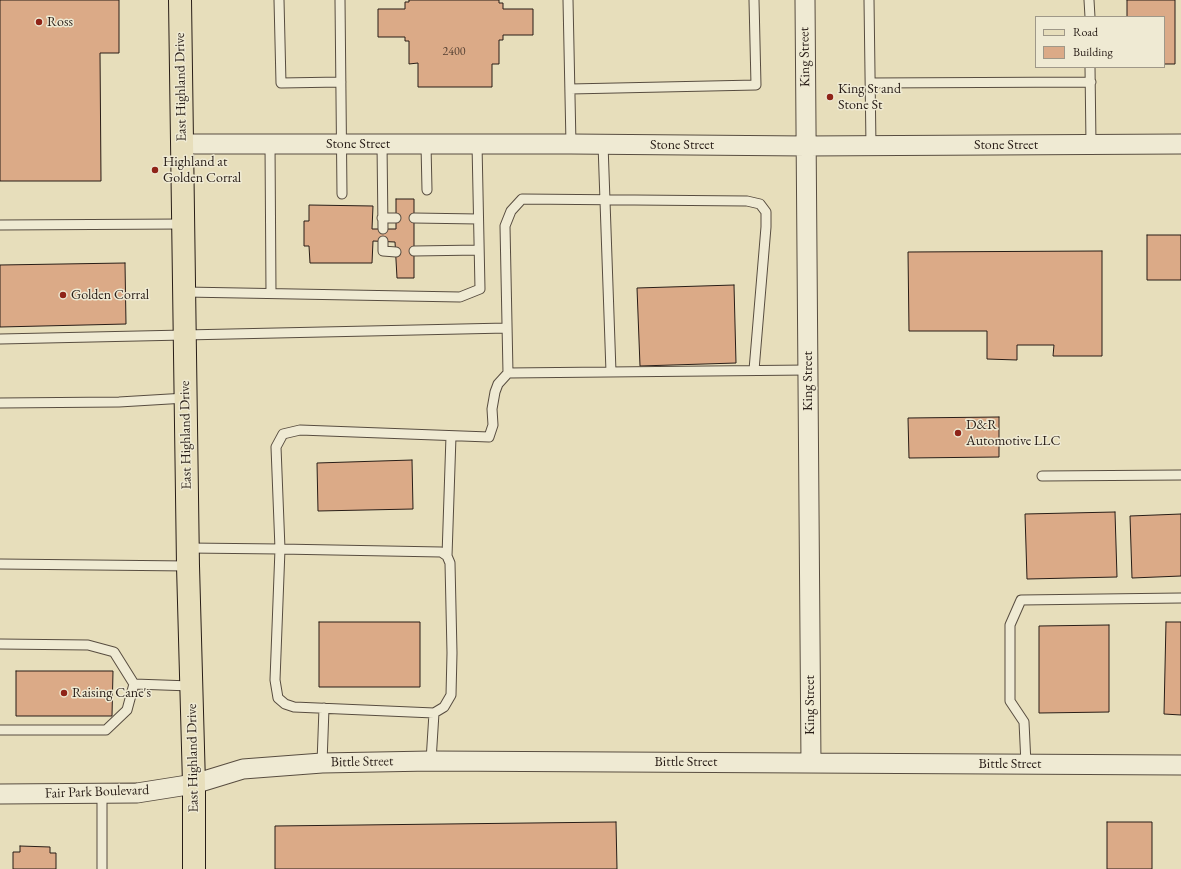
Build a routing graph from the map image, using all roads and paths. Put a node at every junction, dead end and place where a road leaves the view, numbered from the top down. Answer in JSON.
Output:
{"nodes":[{"id":1,"x":180,"y":0,"type":"edge"},
{"id":2,"x":279,"y":0,"type":"edge"},
{"id":3,"x":340,"y":0,"type":"edge"},
{"id":4,"x":568,"y":0,"type":"edge"},
{"id":5,"x":754,"y":0,"type":"edge"},
{"id":6,"x":805,"y":0,"type":"edge"},
{"id":7,"x":869,"y":0,"type":"edge"},
{"id":8,"x":1089,"y":0,"type":"edge"},
{"id":9,"x":1090,"y":16,"type":"edge"},
{"id":10,"x":1090,"y":68,"type":"edge"},
{"id":11,"x":342,"y":82,"type":"junction"},
{"id":12,"x":1091,"y":82,"type":"junction"},
{"id":13,"x":871,"y":83,"type":"junction"},
{"id":14,"x":570,"y":89,"type":"junction"},
{"id":15,"x":182,"y":144,"type":"junction"},
{"id":16,"x":270,"y":144,"type":"junction"},
{"id":17,"x":342,"y":144,"type":"junction"},
{"id":18,"x":382,"y":144,"type":"junction"},
{"id":19,"x":477,"y":144,"type":"junction"},
{"id":20,"x":571,"y":144,"type":"junction"},
{"id":21,"x":603,"y":144,"type":"junction"},
{"id":22,"x":1092,"y":144,"type":"junction"},
{"id":23,"x":1181,"y":144,"type":"edge"},
{"id":24,"x":426,"y":145,"type":"junction"},
{"id":25,"x":806,"y":146,"type":"junction"},
{"id":26,"x":872,"y":146,"type":"junction"},
{"id":27,"x":427,"y":190,"type":"dead end"},
{"id":28,"x":342,"y":194,"type":"dead end"},
{"id":29,"x":605,"y":199,"type":"junction"},
{"id":30,"x":382,"y":218,"type":"junction"},
{"id":31,"x":396,"y":218,"type":"dead end"},
{"id":32,"x":414,"y":218,"type":"dead end"},
{"id":33,"x":478,"y":219,"type":"junction"},
{"id":34,"x":183,"y":224,"type":"junction"},
{"id":35,"x":0,"y":225,"type":"edge"},
{"id":36,"x":383,"y":229,"type":"dead end"},
{"id":37,"x":383,"y":241,"type":"dead end"},
{"id":38,"x":479,"y":250,"type":"junction"},
{"id":39,"x":414,"y":251,"type":"dead end"},
{"id":40,"x":396,"y":252,"type":"dead end"},
{"id":41,"x":185,"y":292,"type":"junction"},
{"id":42,"x":271,"y":293,"type":"junction"},
{"id":43,"x":507,"y":328,"type":"junction"},
{"id":44,"x":185,"y":335,"type":"junction"},
{"id":45,"x":0,"y":339,"type":"edge"},
{"id":46,"x":754,"y":370,"type":"junction"},
{"id":47,"x":808,"y":370,"type":"junction"},
{"id":48,"x":611,"y":372,"type":"junction"},
{"id":49,"x":508,"y":373,"type":"junction"},
{"id":50,"x":186,"y":398,"type":"junction"},
{"id":51,"x":0,"y":403,"type":"edge"},
{"id":52,"x":451,"y":436,"type":"junction"},
{"id":53,"x":1042,"y":476,"type":"dead end"},
{"id":54,"x":1181,"y":476,"type":"edge"},
{"id":55,"x":280,"y":549,"type":"junction"},
{"id":56,"x":447,"y":556,"type":"junction"},
{"id":57,"x":188,"y":557,"type":"junction"},
{"id":58,"x":0,"y":564,"type":"edge"},
{"id":59,"x":1181,"y":598,"type":"edge"},
{"id":60,"x":0,"y":644,"type":"edge"},
{"id":61,"x":134,"y":684,"type":"junction"},
{"id":62,"x":191,"y":686,"type":"junction"},
{"id":63,"x":324,"y":708,"type":"junction"},
{"id":64,"x":434,"y":714,"type":"junction"},
{"id":65,"x":0,"y":730,"type":"edge"},
{"id":66,"x":431,"y":761,"type":"junction"},
{"id":67,"x":322,"y":763,"type":"junction"},
{"id":68,"x":811,"y":763,"type":"junction"},
{"id":69,"x":1026,"y":764,"type":"junction"},
{"id":70,"x":1181,"y":765,"type":"edge"},
{"id":71,"x":194,"y":784,"type":"junction"},
{"id":72,"x":102,"y":793,"type":"junction"},
{"id":73,"x":0,"y":794,"type":"edge"},
{"id":74,"x":102,"y":869,"type":"edge"},
{"id":75,"x":194,"y":869,"type":"edge"}],
"edges":[{"from":1,"to":15,"type":"main road","name":"East Highland Drive"},
{"from":2,"to":11,"type":"lane"},
{"from":3,"to":11,"type":"lane"},
{"from":4,"to":14,"type":"lane"},
{"from":5,"to":14,"type":"lane"},
{"from":6,"to":25,"type":"street","name":"King Street"},
{"from":7,"to":13,"type":"lane"},
{"from":8,"to":9,"type":"lane"},
{"from":10,"to":12,"type":"lane"},
{"from":11,"to":17,"type":"lane"},
{"from":12,"to":13,"type":"lane"},
{"from":12,"to":22,"type":"lane"},
{"from":13,"to":26,"type":"lane"},
{"from":14,"to":20,"type":"lane"},
{"from":15,"to":16,"type":"street","name":"Stone Street"},
{"from":15,"to":34,"type":"main road","name":"East Highland Drive"},
{"from":16,"to":17,"type":"street","name":"Stone Street"},
{"from":16,"to":42,"type":"lane"},
{"from":17,"to":18,"type":"street","name":"Stone Street"},
{"from":17,"to":28,"type":"lane"},
{"from":18,"to":24,"type":"street","name":"Stone Street"},
{"from":18,"to":30,"type":"lane"},
{"from":19,"to":20,"type":"street","name":"Stone Street"},
{"from":19,"to":24,"type":"street","name":"Stone Street"},
{"from":19,"to":33,"type":"lane"},
{"from":20,"to":21,"type":"street","name":"Stone Street"},
{"from":21,"to":25,"type":"street","name":"Stone Street"},
{"from":21,"to":29,"type":"lane"},
{"from":22,"to":23,"type":"street","name":"Stone Street"},
{"from":22,"to":26,"type":"street","name":"Stone Street"},
{"from":24,"to":27,"type":"lane"},
{"from":25,"to":26,"type":"street","name":"Stone Street"},
{"from":25,"to":47,"type":"street","name":"King Street"},
{"from":29,"to":43,"type":"lane"},
{"from":29,"to":46,"type":"lane"},
{"from":29,"to":48,"type":"lane"},
{"from":30,"to":31,"type":"lane"},
{"from":30,"to":36,"type":"lane"},
{"from":32,"to":33,"type":"lane"},
{"from":33,"to":38,"type":"lane"},
{"from":34,"to":35,"type":"lane"},
{"from":34,"to":41,"type":"main road","name":"East Highland Drive"},
{"from":37,"to":40,"type":"lane"},
{"from":38,"to":39,"type":"lane"},
{"from":38,"to":42,"type":"lane"},
{"from":41,"to":42,"type":"lane"},
{"from":41,"to":44,"type":"main road","name":"East Highland Drive"},
{"from":43,"to":44,"type":"lane"},
{"from":43,"to":49,"type":"lane"},
{"from":44,"to":45,"type":"lane"},
{"from":44,"to":50,"type":"main road","name":"East Highland Drive"},
{"from":46,"to":47,"type":"lane"},
{"from":46,"to":48,"type":"lane"},
{"from":47,"to":68,"type":"street","name":"King Street"},
{"from":48,"to":49,"type":"lane"},
{"from":49,"to":52,"type":"lane"},
{"from":50,"to":51,"type":"lane"},
{"from":50,"to":57,"type":"main road","name":"East Highland Drive"},
{"from":52,"to":55,"type":"lane"},
{"from":52,"to":56,"type":"lane"},
{"from":53,"to":54,"type":"lane"},
{"from":55,"to":56,"type":"lane"},
{"from":55,"to":57,"type":"lane"},
{"from":55,"to":63,"type":"lane"},
{"from":56,"to":64,"type":"lane"},
{"from":57,"to":58,"type":"lane"},
{"from":57,"to":62,"type":"main road","name":"East Highland Drive"},
{"from":59,"to":69,"type":"lane"},
{"from":60,"to":61,"type":"lane"},
{"from":61,"to":62,"type":"lane"},
{"from":61,"to":65,"type":"lane"},
{"from":62,"to":71,"type":"main road","name":"East Highland Drive"},
{"from":63,"to":64,"type":"lane"},
{"from":63,"to":67,"type":"lane"},
{"from":64,"to":66,"type":"lane"},
{"from":66,"to":67,"type":"street","name":"Bittle Street"},
{"from":66,"to":68,"type":"street","name":"Bittle Street"},
{"from":67,"to":71,"type":"street","name":"Bittle Street"},
{"from":68,"to":69,"type":"street","name":"Bittle Street"},
{"from":69,"to":70,"type":"street","name":"Bittle Street"},
{"from":71,"to":72,"type":"street","name":"Fair Park Boulevard"},
{"from":71,"to":75,"type":"main road","name":"East Highland Drive"},
{"from":72,"to":73,"type":"street","name":"Fair Park Boulevard"},
{"from":72,"to":74,"type":"lane"}]}
